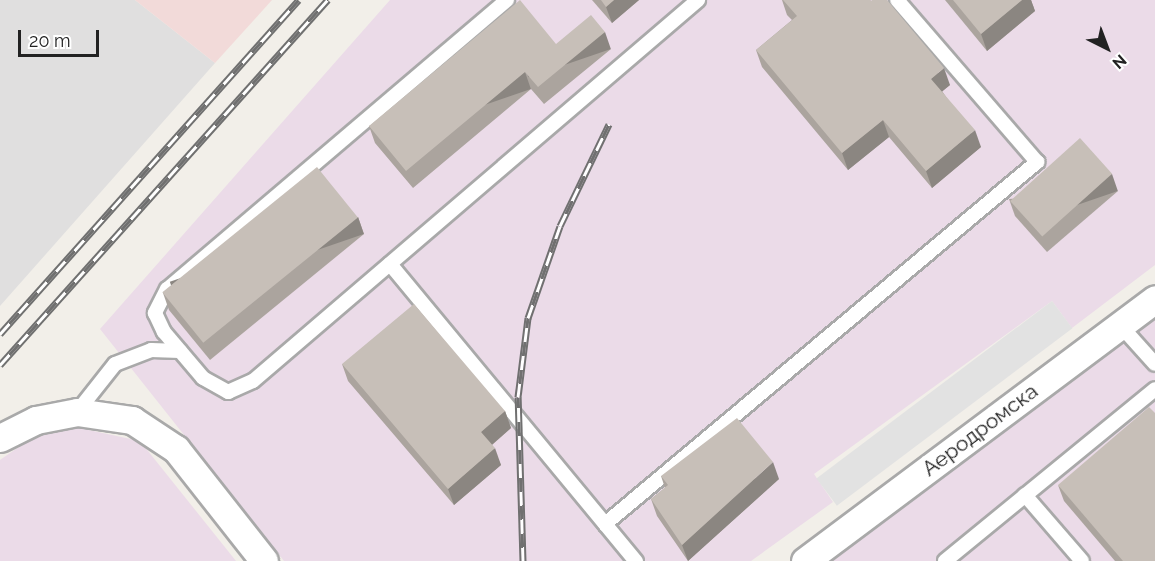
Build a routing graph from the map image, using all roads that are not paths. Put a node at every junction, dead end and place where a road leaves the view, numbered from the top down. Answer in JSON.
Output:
{"nodes":[{"id":1,"x":507,"y":0,"type":"edge"},
{"id":2,"x":698,"y":0,"type":"edge"},
{"id":3,"x":897,"y":0,"type":"edge"},
{"id":4,"x":390,"y":264,"type":"junction"},
{"id":5,"x":1155,"y":299,"type":"edge"},
{"id":6,"x":1120,"y":325,"type":"junction"},
{"id":7,"x":180,"y":351,"type":"junction"},
{"id":8,"x":1155,"y":364,"type":"edge"},
{"id":9,"x":1155,"y":389,"type":"edge"},
{"id":10,"x":77,"y":412,"type":"junction"},
{"id":11,"x":0,"y":438,"type":"edge"},
{"id":12,"x":1025,"y":495,"type":"junction"},
{"id":13,"x":605,"y":524,"type":"junction"},
{"id":14,"x":264,"y":561,"type":"edge"},
{"id":15,"x":636,"y":561,"type":"edge"},
{"id":16,"x":805,"y":561,"type":"edge"},
{"id":17,"x":945,"y":561,"type":"edge"},
{"id":18,"x":1082,"y":561,"type":"edge"}],
"edges":[{"from":1,"to":7,"type":"lane"},
{"from":2,"to":4,"type":"lane"},
{"from":3,"to":13,"type":"lane"},
{"from":4,"to":7,"type":"lane"},
{"from":4,"to":13,"type":"lane"},
{"from":5,"to":6,"type":"street","name":"Аеродромска"},
{"from":6,"to":8,"type":"lane"},
{"from":6,"to":16,"type":"street","name":"Аеродромска"},
{"from":7,"to":10,"type":"lane"},
{"from":9,"to":12,"type":"lane"},
{"from":10,"to":11,"type":"street"},
{"from":10,"to":14,"type":"street"},
{"from":12,"to":17,"type":"lane"},
{"from":12,"to":18,"type":"lane"},
{"from":13,"to":15,"type":"lane"}]}
